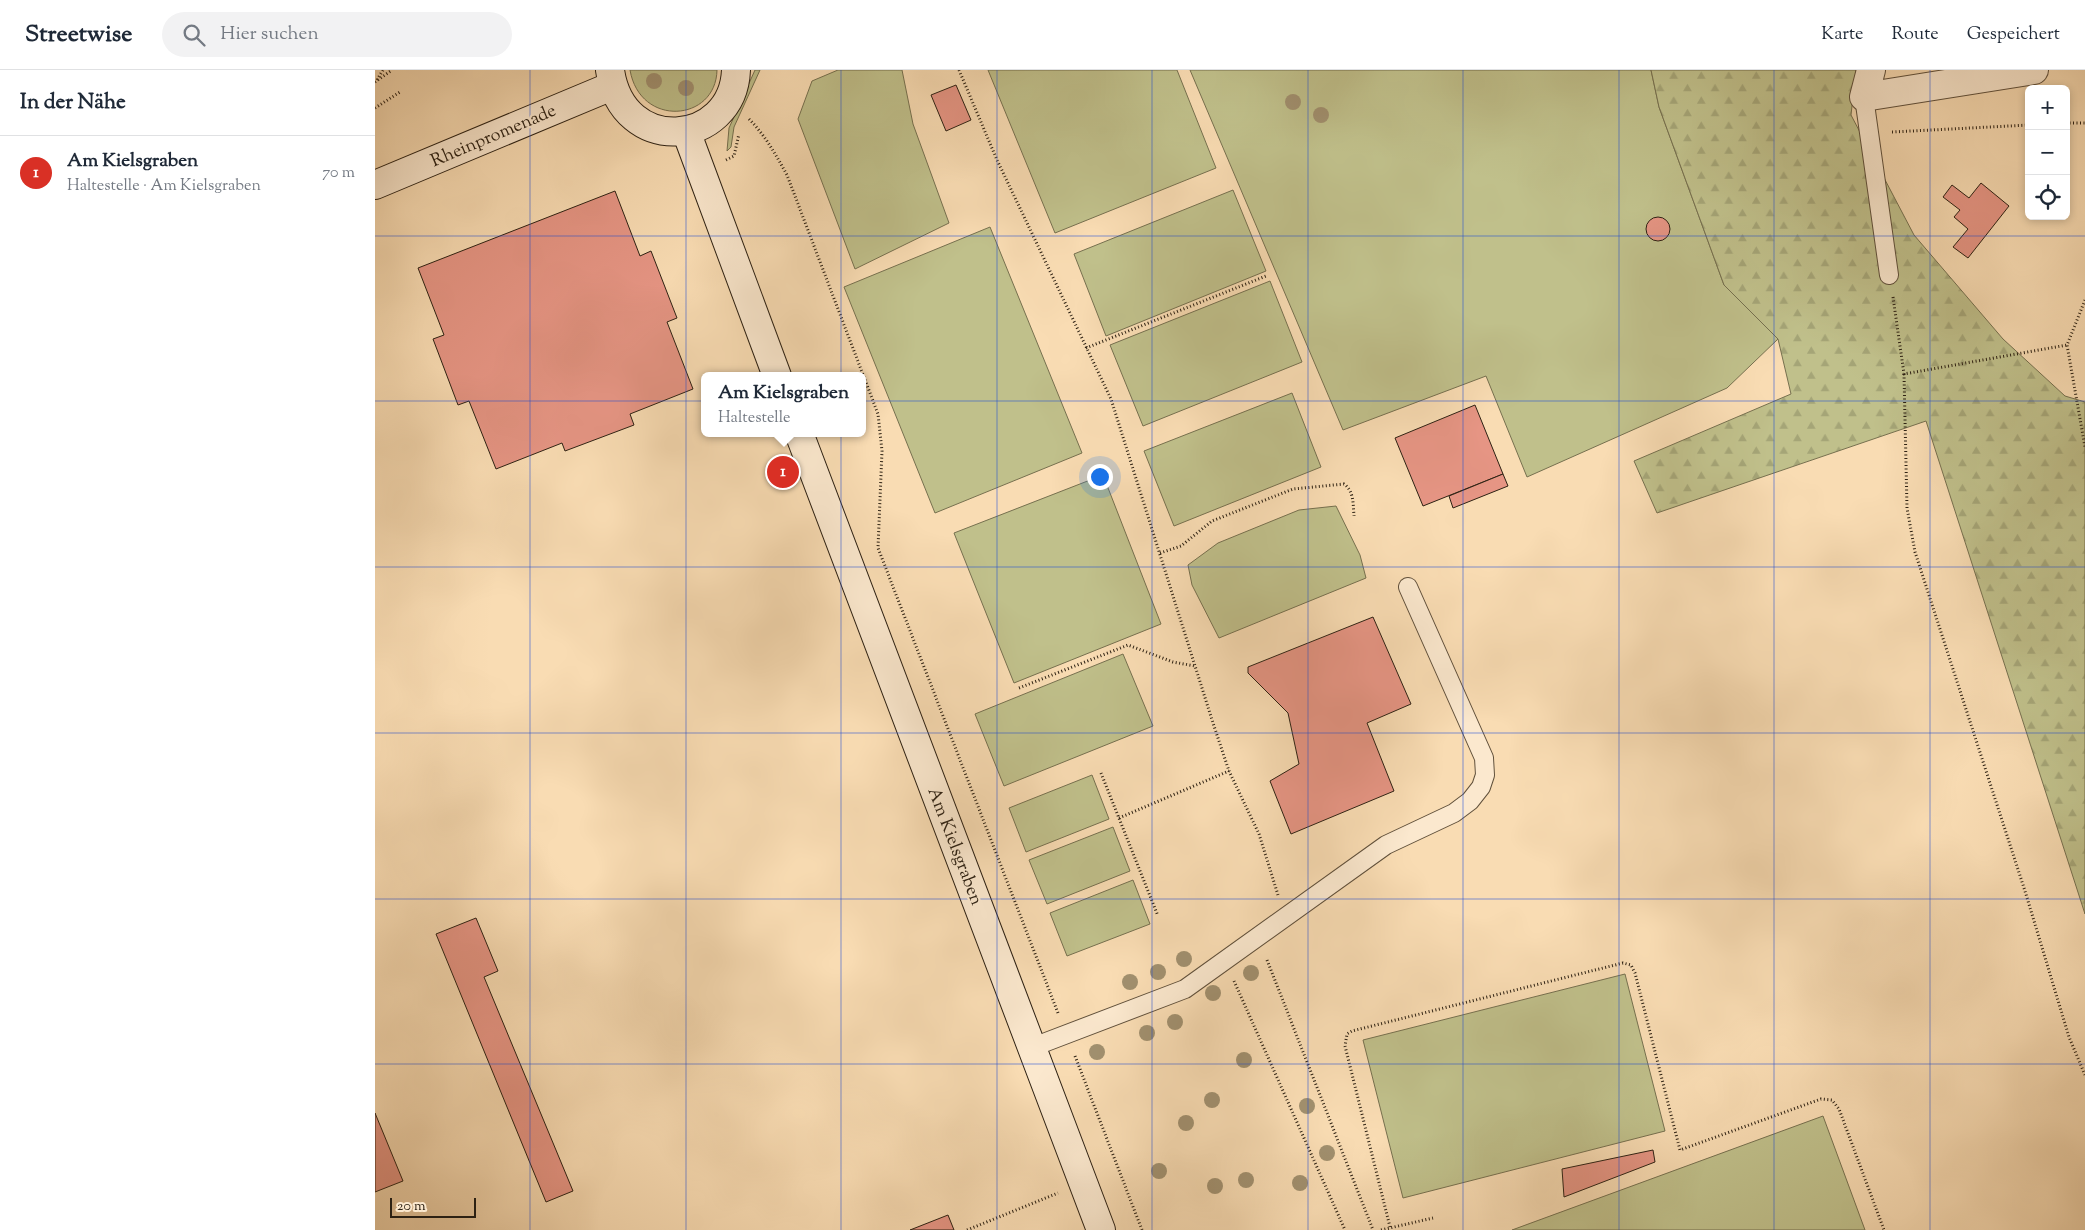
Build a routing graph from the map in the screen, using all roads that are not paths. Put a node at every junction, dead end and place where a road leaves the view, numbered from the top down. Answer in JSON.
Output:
{"nodes":[{"id":1,"x":736,"y":70,"type":"edge"},
{"id":2,"x":1871,"y":70,"type":"edge"},
{"id":3,"x":2034,"y":70,"type":"edge"},
{"id":4,"x":611,"y":78,"type":"edge"},
{"id":5,"x":1864,"y":97,"type":"junction"},
{"id":6,"x":686,"y":131,"type":"junction"},
{"id":7,"x":375,"y":185,"type":"edge"},
{"id":8,"x":1889,"y":275,"type":"road end"},
{"id":9,"x":776,"y":372,"type":"edge"},
{"id":10,"x":801,"y":437,"type":"edge"},
{"id":11,"x":1408,"y":587,"type":"dead end"},
{"id":12,"x":1033,"y":1047,"type":"junction"},
{"id":13,"x":1101,"y":1230,"type":"edge"}],
"edges":[{"from":1,"to":6,"type":"street"},
{"from":2,"to":5,"type":"street"},
{"from":3,"to":5,"type":"street"},
{"from":4,"to":6,"type":"street"},
{"from":4,"to":7,"type":"street","name":"Rheinpromenade"},
{"from":5,"to":8,"type":"lane"},
{"from":6,"to":9,"type":"street"},
{"from":10,"to":12,"type":"street","name":"Am Kielsgraben"},
{"from":11,"to":12,"type":"lane"},
{"from":12,"to":13,"type":"street","name":"Am Kielsgraben"}]}
